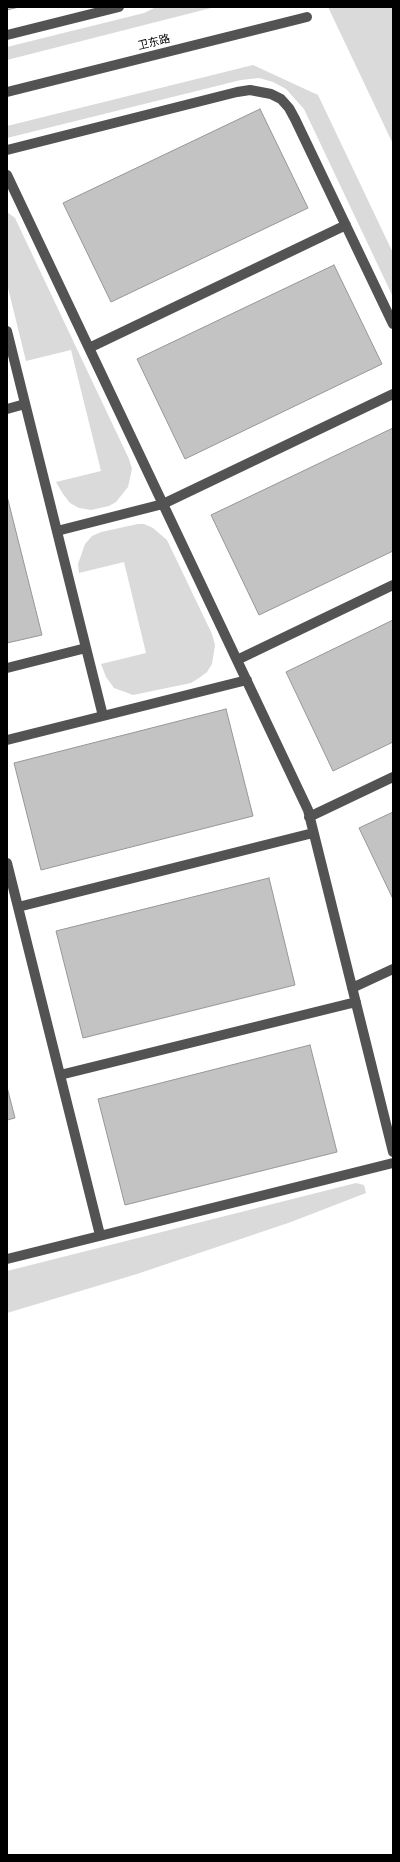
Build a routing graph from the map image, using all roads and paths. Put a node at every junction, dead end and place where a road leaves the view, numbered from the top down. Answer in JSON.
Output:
{"nodes":[{"id":1,"x":119,"y":7,"type":"edge"},
{"id":2,"x":307,"y":17,"type":"dead end"},
{"id":3,"x":7,"y":35,"type":"edge"},
{"id":4,"x":7,"y":92,"type":"edge"},
{"id":5,"x":7,"y":150,"type":"edge"},
{"id":6,"x":7,"y":175,"type":"edge"},
{"id":7,"x":346,"y":225,"type":"junction"},
{"id":8,"x":393,"y":324,"type":"edge"},
{"id":9,"x":7,"y":331,"type":"edge"},
{"id":10,"x":89,"y":348,"type":"junction"},
{"id":11,"x":393,"y":394,"type":"edge"},
{"id":12,"x":25,"y":404,"type":"junction"},
{"id":13,"x":7,"y":409,"type":"edge"},
{"id":14,"x":163,"y":504,"type":"junction"},
{"id":15,"x":57,"y":531,"type":"junction"},
{"id":16,"x":393,"y":585,"type":"edge"},
{"id":17,"x":86,"y":648,"type":"junction"},
{"id":18,"x":237,"y":660,"type":"junction"},
{"id":19,"x":7,"y":668,"type":"edge"},
{"id":20,"x":246,"y":680,"type":"junction"},
{"id":21,"x":103,"y":716,"type":"junction"},
{"id":22,"x":7,"y":740,"type":"edge"},
{"id":23,"x":393,"y":777,"type":"edge"},
{"id":24,"x":310,"y":817,"type":"junction"},
{"id":25,"x":313,"y":833,"type":"junction"},
{"id":26,"x":7,"y":863,"type":"edge"},
{"id":27,"x":18,"y":907,"type":"junction"},
{"id":28,"x":393,"y":969,"type":"edge"},
{"id":29,"x":352,"y":988,"type":"junction"},
{"id":30,"x":356,"y":1002,"type":"junction"},
{"id":31,"x":60,"y":1075,"type":"junction"},
{"id":32,"x":393,"y":1152,"type":"edge"},
{"id":33,"x":393,"y":1163,"type":"edge"},
{"id":34,"x":100,"y":1235,"type":"junction"},
{"id":35,"x":7,"y":1258,"type":"edge"}],
"edges":[{"from":1,"to":3,"type":"street"},
{"from":2,"to":4,"type":"street","name":"卫东路"},
{"from":5,"to":7,"type":"street"},
{"from":6,"to":10,"type":"street"},
{"from":7,"to":8,"type":"street"},
{"from":7,"to":10,"type":"street"},
{"from":9,"to":12,"type":"street"},
{"from":10,"to":14,"type":"street"},
{"from":11,"to":14,"type":"street"},
{"from":12,"to":13,"type":"street"},
{"from":12,"to":15,"type":"street"},
{"from":14,"to":15,"type":"street"},
{"from":14,"to":18,"type":"street"},
{"from":15,"to":17,"type":"street"},
{"from":16,"to":18,"type":"street"},
{"from":17,"to":19,"type":"street"},
{"from":17,"to":21,"type":"street"},
{"from":18,"to":20,"type":"street"},
{"from":20,"to":21,"type":"street"},
{"from":20,"to":24,"type":"street"},
{"from":21,"to":22,"type":"street"},
{"from":23,"to":24,"type":"street"},
{"from":24,"to":25,"type":"street"},
{"from":25,"to":27,"type":"street"},
{"from":25,"to":29,"type":"street"},
{"from":26,"to":27,"type":"street"},
{"from":27,"to":31,"type":"street"},
{"from":28,"to":29,"type":"street"},
{"from":29,"to":30,"type":"street"},
{"from":30,"to":31,"type":"street"},
{"from":30,"to":32,"type":"street"},
{"from":31,"to":34,"type":"street"},
{"from":33,"to":34,"type":"street"},
{"from":34,"to":35,"type":"street"}]}
